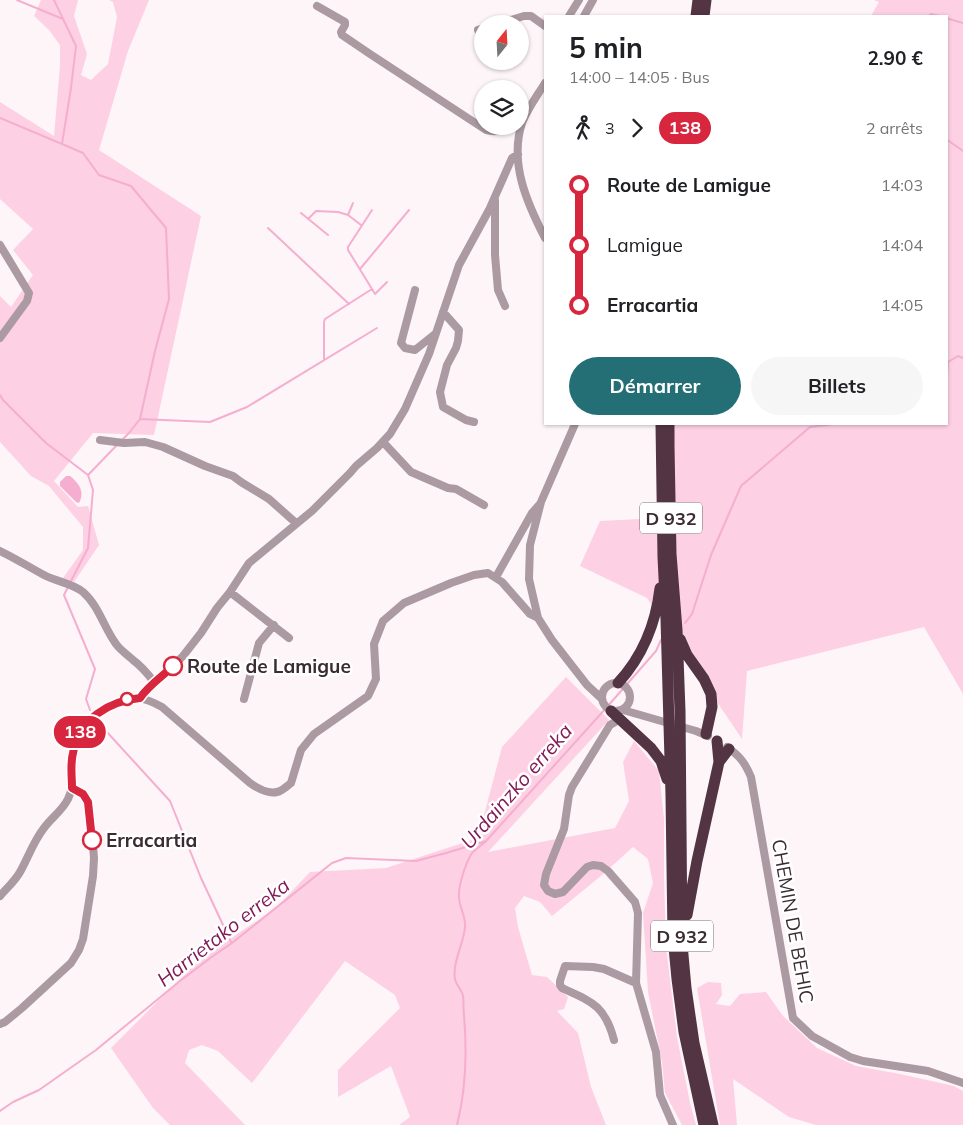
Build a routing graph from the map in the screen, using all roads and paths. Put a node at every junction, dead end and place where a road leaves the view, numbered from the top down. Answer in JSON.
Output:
{"nodes":[{"id":1,"x":580,"y":0,"type":"edge"},
{"id":2,"x":593,"y":0,"type":"edge"},
{"id":3,"x":698,"y":0,"type":"edge"},
{"id":4,"x":706,"y":0,"type":"edge"},
{"id":5,"x":317,"y":6,"type":"dead end"},
{"id":6,"x":570,"y":15,"type":"edge"},
{"id":7,"x":585,"y":15,"type":"edge"},
{"id":8,"x":696,"y":15,"type":"edge"},
{"id":9,"x":704,"y":15,"type":"edge"},
{"id":10,"x":529,"y":16,"type":"edge"},
{"id":11,"x":544,"y":25,"type":"edge"},
{"id":12,"x":544,"y":85,"type":"edge"},
{"id":13,"x":529,"y":110,"type":"edge"},
{"id":14,"x":474,"y":122,"type":"edge"},
{"id":15,"x":520,"y":135,"type":"edge"},
{"id":16,"x":518,"y":154,"type":"junction"},
{"id":17,"x":494,"y":199,"type":"junction"},
{"id":18,"x":544,"y":236,"type":"edge"},
{"id":19,"x":0,"y":245,"type":"edge"},
{"id":20,"x":415,"y":290,"type":"dead end"},
{"id":21,"x":505,"y":306,"type":"dead end"},
{"id":22,"x":443,"y":312,"type":"junction"},
{"id":23,"x":436,"y":334,"type":"junction"},
{"id":24,"x":0,"y":338,"type":"edge"},
{"id":25,"x":474,"y":422,"type":"dead end"},
{"id":26,"x":575,"y":425,"type":"edge"},
{"id":27,"x":661,"y":425,"type":"edge"},
{"id":28,"x":669,"y":425,"type":"edge"},
{"id":29,"x":100,"y":440,"type":"dead end"},
{"id":30,"x":383,"y":442,"type":"junction"},
{"id":31,"x":541,"y":502,"type":"junction"},
{"id":32,"x":484,"y":505,"type":"dead end"},
{"id":33,"x":296,"y":523,"type":"junction"},
{"id":34,"x":0,"y":551,"type":"edge"},
{"id":35,"x":664,"y":557,"type":"junction"},
{"id":36,"x":496,"y":577,"type":"junction"},
{"id":37,"x":230,"y":592,"type":"junction"},
{"id":38,"x":538,"y":618,"type":"junction"},
{"id":39,"x":274,"y":625,"type":"junction"},
{"id":40,"x":672,"y":630,"type":"junction"},
{"id":41,"x":289,"y":638,"type":"dead end"},
{"id":42,"x":154,"y":682,"type":"junction"},
{"id":43,"x":587,"y":685,"type":"junction"},
{"id":44,"x":623,"y":685,"type":"junction"},
{"id":45,"x":604,"y":689,"type":"junction"},
{"id":46,"x":140,"y":698,"type":"junction"},
{"id":47,"x":244,"y":699,"type":"dead end"},
{"id":48,"x":630,"y":703,"type":"junction"},
{"id":49,"x":606,"y":706,"type":"junction"},
{"id":50,"x":622,"y":714,"type":"junction"},
{"id":51,"x":639,"y":714,"type":"junction"},
{"id":52,"x":706,"y":734,"type":"junction"},
{"id":53,"x":717,"y":741,"type":"junction"},
{"id":54,"x":675,"y":744,"type":"junction"},
{"id":55,"x":729,"y":749,"type":"junction"},
{"id":56,"x":719,"y":762,"type":"junction"},
{"id":57,"x":72,"y":788,"type":"junction"},
{"id":58,"x":671,"y":795,"type":"junction"},
{"id":59,"x":0,"y":896,"type":"edge"},
{"id":60,"x":682,"y":944,"type":"junction"},
{"id":61,"x":636,"y":983,"type":"junction"},
{"id":62,"x":0,"y":1024,"type":"edge"},
{"id":63,"x":614,"y":1040,"type":"dead end"},
{"id":64,"x":963,"y":1083,"type":"edge"},
{"id":65,"x":673,"y":1125,"type":"edge"},
{"id":66,"x":704,"y":1125,"type":"edge"},
{"id":67,"x":713,"y":1125,"type":"edge"}],
"edges":[{"from":1,"to":6,"type":"street"},
{"from":2,"to":7,"type":"street"},
{"from":3,"to":8,"type":"highway"},
{"from":4,"to":9,"type":"highway"},
{"from":5,"to":14,"type":"street"},
{"from":10,"to":11,"type":"street"},
{"from":12,"to":13,"type":"street"},
{"from":15,"to":16,"type":"street"},
{"from":16,"to":17,"type":"street"},
{"from":16,"to":18,"type":"street"},
{"from":17,"to":21,"type":"street"},
{"from":17,"to":22,"type":"street"},
{"from":19,"to":24,"type":"street"},
{"from":20,"to":23,"type":"street"},
{"from":22,"to":23,"type":"street"},
{"from":22,"to":25,"type":"street"},
{"from":23,"to":30,"type":"street"},
{"from":26,"to":31,"type":"street"},
{"from":27,"to":35,"type":"highway","number":"D 932"},
{"from":28,"to":40,"type":"highway","number":"D 932"},
{"from":29,"to":33,"type":"street"},
{"from":30,"to":32,"type":"street"},
{"from":30,"to":33,"type":"street"},
{"from":31,"to":36,"type":"street"},
{"from":31,"to":38,"type":"street"},
{"from":33,"to":37,"type":"street"},
{"from":34,"to":42,"type":"street"},
{"from":35,"to":40,"type":"highway","number":"D 932"},
{"from":35,"to":44,"type":"highway"},
{"from":36,"to":38,"type":"street"},
{"from":36,"to":46,"type":"street"},
{"from":37,"to":39,"type":"street"},
{"from":37,"to":42,"type":"street"},
{"from":38,"to":43,"type":"street"},
{"from":39,"to":41,"type":"street"},
{"from":39,"to":47,"type":"street"},
{"from":40,"to":52,"type":"highway"},
{"from":40,"to":54,"type":"highway","number":"D 932"},
{"from":42,"to":46,"type":"street"},
{"from":43,"to":45,"type":"street"},
{"from":43,"to":49,"type":"street"},
{"from":44,"to":45,"type":"street"},
{"from":44,"to":48,"type":"street"},
{"from":45,"to":49,"type":"street"},
{"from":46,"to":57,"type":"street"},
{"from":48,"to":50,"type":"street"},
{"from":48,"to":51,"type":"street"},
{"from":49,"to":50,"type":"highway"},
{"from":50,"to":51,"type":"street","name":"CHEMIN DE BEHIC"},
{"from":50,"to":58,"type":"highway"},
{"from":50,"to":61,"type":"street"},
{"from":51,"to":52,"type":"street","name":"CHEMIN DE BEHIC"},
{"from":52,"to":53,"type":"street","name":"CHEMIN DE BEHIC"},
{"from":53,"to":55,"type":"street","name":"CHEMIN DE BEHIC"},
{"from":53,"to":56,"type":"highway"},
{"from":54,"to":58,"type":"highway","number":"D 932"},
{"from":54,"to":60,"type":"highway","number":"D 932"},
{"from":55,"to":56,"type":"highway"},
{"from":55,"to":64,"type":"street","name":"CHEMIN DE BEHIC"},
{"from":56,"to":60,"type":"highway"},
{"from":57,"to":59,"type":"street"},
{"from":57,"to":62,"type":"street"},
{"from":58,"to":66,"type":"highway","number":"D 932"},
{"from":60,"to":67,"type":"highway","number":"D 932"},
{"from":61,"to":63,"type":"street"},
{"from":61,"to":65,"type":"street"}]}
